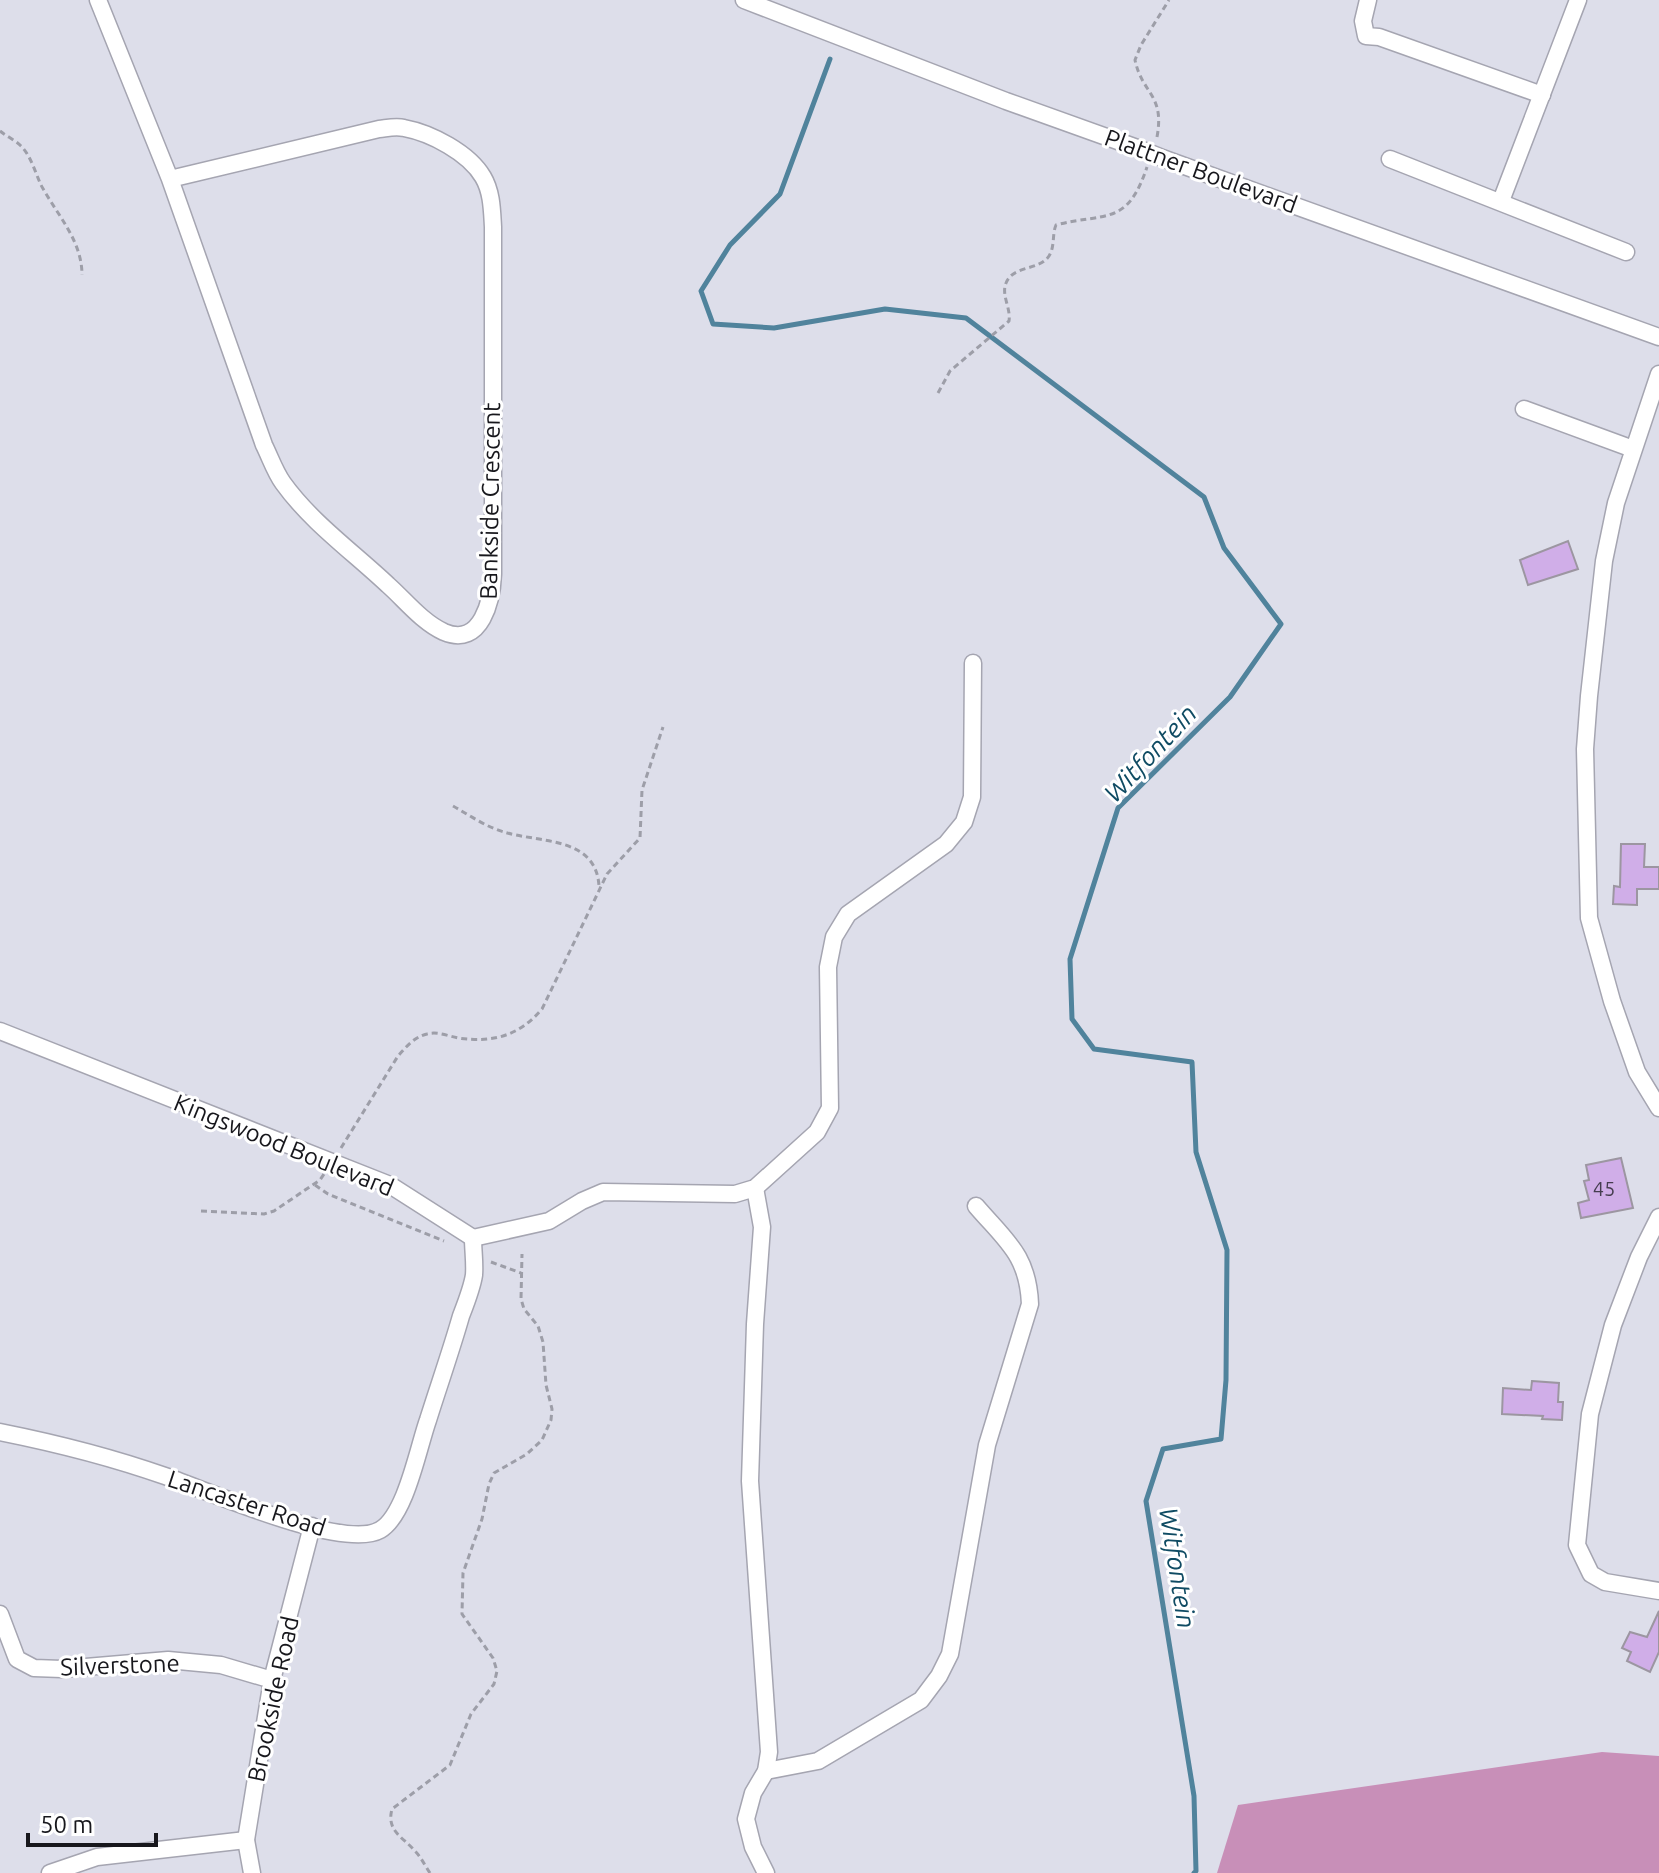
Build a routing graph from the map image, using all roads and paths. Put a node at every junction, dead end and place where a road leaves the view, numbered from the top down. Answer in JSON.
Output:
{"nodes":[{"id":1,"x":98,"y":0,"type":"edge"},
{"id":2,"x":744,"y":0,"type":"edge"},
{"id":3,"x":1169,"y":0,"type":"edge"},
{"id":4,"x":1368,"y":0,"type":"edge"},
{"id":5,"x":1578,"y":0,"type":"edge"},
{"id":6,"x":1542,"y":95,"type":"junction"},
{"id":7,"x":0,"y":131,"type":"edge"},
{"id":8,"x":1151,"y":155,"type":"junction"},
{"id":9,"x":1390,"y":159,"type":"dead end"},
{"id":10,"x":170,"y":179,"type":"junction"},
{"id":11,"x":1501,"y":201,"type":"junction"},
{"id":12,"x":1626,"y":252,"type":"dead end"},
{"id":13,"x":82,"y":275,"type":"dead end"},
{"id":14,"x":1659,"y":337,"type":"edge"},
{"id":15,"x":1659,"y":374,"type":"edge"},
{"id":16,"x":938,"y":393,"type":"dead end"},
{"id":17,"x":1524,"y":409,"type":"dead end"},
{"id":18,"x":1633,"y":449,"type":"junction"},
{"id":19,"x":973,"y":663,"type":"dead end"},
{"id":20,"x":663,"y":727,"type":"dead end"},
{"id":21,"x":453,"y":806,"type":"dead end"},
{"id":22,"x":599,"y":890,"type":"junction"},
{"id":23,"x":0,"y":1031,"type":"edge"},
{"id":24,"x":1659,"y":1108,"type":"edge"},
{"id":25,"x":333,"y":1162,"type":"junction"},
{"id":26,"x":314,"y":1184,"type":"junction"},
{"id":27,"x":755,"y":1188,"type":"junction"},
{"id":28,"x":976,"y":1206,"type":"dead end"},
{"id":29,"x":201,"y":1211,"type":"dead end"},
{"id":30,"x":1659,"y":1217,"type":"edge"},
{"id":31,"x":473,"y":1247,"type":"junction"},
{"id":32,"x":522,"y":1254,"type":"dead end"},
{"id":33,"x":521,"y":1273,"type":"junction"},
{"id":34,"x":0,"y":1432,"type":"edge"},
{"id":35,"x":312,"y":1526,"type":"junction"},
{"id":36,"x":1659,"y":1591,"type":"edge"},
{"id":37,"x":0,"y":1614,"type":"edge"},
{"id":38,"x":272,"y":1680,"type":"junction"},
{"id":39,"x":766,"y":1771,"type":"junction"},
{"id":40,"x":246,"y":1840,"type":"junction"},
{"id":41,"x":50,"y":1873,"type":"edge"},
{"id":42,"x":252,"y":1873,"type":"edge"},
{"id":43,"x":430,"y":1873,"type":"edge"},
{"id":44,"x":766,"y":1873,"type":"edge"}],
"edges":[{"from":1,"to":10,"type":"street","name":"Bankside Crescent"},
{"from":2,"to":8,"type":"street","name":"Plattner Boulevard"},
{"from":3,"to":8,"type":"path"},
{"from":4,"to":6,"type":"street"},
{"from":5,"to":6,"type":"street"},
{"from":6,"to":11,"type":"street"},
{"from":7,"to":13,"type":"path"},
{"from":8,"to":14,"type":"street","name":"Plattner Boulevard"},
{"from":8,"to":16,"type":"path"},
{"from":9,"to":11,"type":"street"},
{"from":10,"to":10,"type":"street","name":"Bankside Crescent"},
{"from":11,"to":12,"type":"street"},
{"from":15,"to":18,"type":"street"},
{"from":17,"to":18,"type":"street"},
{"from":18,"to":24,"type":"street"},
{"from":19,"to":27,"type":"street"},
{"from":20,"to":22,"type":"path"},
{"from":21,"to":22,"type":"path"},
{"from":22,"to":25,"type":"path"},
{"from":23,"to":25,"type":"street","name":"Kingswood Boulevard"},
{"from":25,"to":26,"type":"path"},
{"from":25,"to":31,"type":"street","name":"Kingswood Boulevard"},
{"from":26,"to":29,"type":"path"},
{"from":26,"to":31,"type":"path"},
{"from":27,"to":31,"type":"street"},
{"from":27,"to":39,"type":"street"},
{"from":28,"to":39,"type":"street"},
{"from":30,"to":36,"type":"street"},
{"from":31,"to":33,"type":"path"},
{"from":31,"to":35,"type":"street","name":"Lancaster Road"},
{"from":32,"to":33,"type":"path"},
{"from":33,"to":43,"type":"path"},
{"from":34,"to":35,"type":"street","name":"Lancaster Road"},
{"from":35,"to":38,"type":"street","name":"Brookside Road"},
{"from":37,"to":38,"type":"street","name":"Silverstone"},
{"from":38,"to":40,"type":"street","name":"Brookside Road"},
{"from":39,"to":44,"type":"street"},
{"from":40,"to":41,"type":"street"},
{"from":40,"to":42,"type":"street","name":"Brookside Road"}]}
